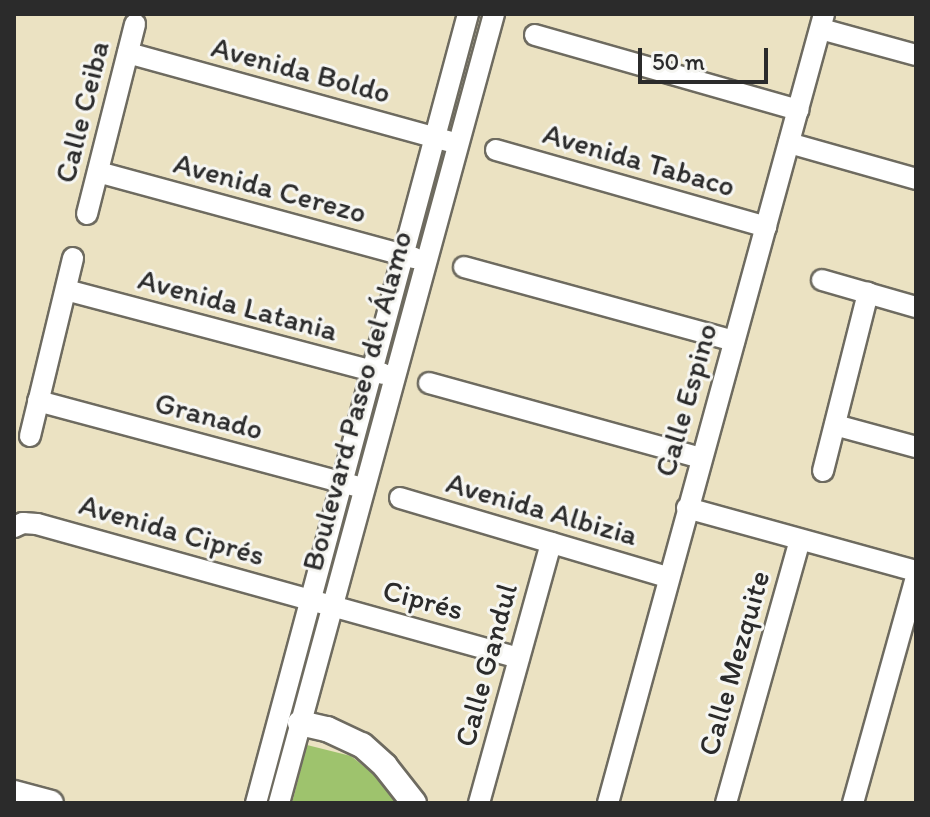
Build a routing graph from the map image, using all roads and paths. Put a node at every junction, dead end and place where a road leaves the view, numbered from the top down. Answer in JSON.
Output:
{"nodes":[{"id":1,"x":462,"y":16,"type":"edge"},
{"id":2,"x":492,"y":19,"type":"edge"},
{"id":3,"x":823,"y":21,"type":"edge"},
{"id":4,"x":135,"y":24,"type":"dead end"},
{"id":5,"x":535,"y":35,"type":"dead end"},
{"id":6,"x":128,"y":53,"type":"junction"},
{"id":7,"x":916,"y":55,"type":"edge"},
{"id":8,"x":799,"y":110,"type":"junction"},
{"id":9,"x":435,"y":138,"type":"junction"},
{"id":10,"x":789,"y":143,"type":"junction"},
{"id":11,"x":459,"y":144,"type":"junction"},
{"id":12,"x":496,"y":150,"type":"dead end"},
{"id":13,"x":98,"y":172,"type":"junction"},
{"id":14,"x":916,"y":179,"type":"edge"},
{"id":15,"x":87,"y":214,"type":"dead end"},
{"id":16,"x":766,"y":227,"type":"junction"},
{"id":17,"x":404,"y":255,"type":"junction"},
{"id":18,"x":73,"y":258,"type":"dead end"},
{"id":19,"x":427,"y":261,"type":"junction"},
{"id":20,"x":464,"y":267,"type":"dead end"},
{"id":21,"x":822,"y":280,"type":"dead end"},
{"id":22,"x":66,"y":290,"type":"junction"},
{"id":23,"x":868,"y":293,"type":"junction"},
{"id":24,"x":916,"y":307,"type":"edge"},
{"id":25,"x":734,"y":341,"type":"junction"},
{"id":26,"x":373,"y":371,"type":"junction"},
{"id":27,"x":395,"y":377,"type":"junction"},
{"id":28,"x":429,"y":383,"type":"dead end"},
{"id":29,"x":38,"y":401,"type":"junction"},
{"id":30,"x":835,"y":425,"type":"junction"},
{"id":31,"x":30,"y":436,"type":"dead end"},
{"id":32,"x":916,"y":447,"type":"edge"},
{"id":33,"x":701,"y":458,"type":"junction"},
{"id":34,"x":823,"y":471,"type":"dead end"},
{"id":35,"x":343,"y":483,"type":"junction"},
{"id":36,"x":364,"y":489,"type":"junction"},
{"id":37,"x":400,"y":498,"type":"dead end"},
{"id":38,"x":687,"y":508,"type":"junction"},
{"id":39,"x":15,"y":526,"type":"edge"},
{"id":40,"x":800,"y":540,"type":"junction"},
{"id":41,"x":551,"y":543,"type":"junction"},
{"id":42,"x":916,"y":571,"type":"edge"},
{"id":43,"x":667,"y":577,"type":"junction"},
{"id":44,"x":916,"y":578,"type":"edge"},
{"id":45,"x":311,"y":600,"type":"junction"},
{"id":46,"x":332,"y":606,"type":"junction"},
{"id":47,"x":519,"y":658,"type":"junction"},
{"id":48,"x":300,"y":723,"type":"junction"},
{"id":49,"x":14,"y":793,"type":"edge"},
{"id":50,"x":51,"y":803,"type":"edge"},
{"id":51,"x":256,"y":803,"type":"edge"},
{"id":52,"x":279,"y":803,"type":"edge"},
{"id":53,"x":414,"y":803,"type":"edge"},
{"id":54,"x":479,"y":803,"type":"edge"},
{"id":55,"x":608,"y":803,"type":"edge"},
{"id":56,"x":726,"y":803,"type":"edge"},
{"id":57,"x":853,"y":803,"type":"edge"}],
"edges":[{"from":1,"to":2,"type":"street"},
{"from":1,"to":9,"type":"street","name":"Boulevard Paseo del Álamo"},
{"from":2,"to":11,"type":"street","name":"Boulevard Paseo del Álamo"},
{"from":3,"to":7,"type":"street"},
{"from":3,"to":8,"type":"street","name":"Calle Espino"},
{"from":4,"to":6,"type":"street","name":"Calle Ceiba"},
{"from":5,"to":8,"type":"street"},
{"from":6,"to":9,"type":"street","name":"Avenida Boldo"},
{"from":6,"to":13,"type":"street","name":"Calle Ceiba"},
{"from":8,"to":10,"type":"street","name":"Calle Espino"},
{"from":9,"to":11,"type":"street","name":"Avenida Boldo"},
{"from":9,"to":17,"type":"street","name":"Boulevard Paseo del Álamo"},
{"from":10,"to":14,"type":"street"},
{"from":10,"to":16,"type":"street","name":"Calle Espino"},
{"from":11,"to":19,"type":"street","name":"Boulevard Paseo del Álamo"},
{"from":12,"to":16,"type":"street","name":"Avenida Tabaco"},
{"from":13,"to":15,"type":"street","name":"Calle Ceiba"},
{"from":13,"to":17,"type":"street","name":"Avenida Cerezo"},
{"from":16,"to":25,"type":"street","name":"Calle Espino"},
{"from":17,"to":19,"type":"street","name":"Avenida Cerezo"},
{"from":17,"to":26,"type":"street","name":"Boulevard Paseo del Álamo"},
{"from":18,"to":22,"type":"street"},
{"from":19,"to":27,"type":"street","name":"Boulevard Paseo del Álamo"},
{"from":20,"to":25,"type":"street"},
{"from":21,"to":23,"type":"street"},
{"from":22,"to":26,"type":"street","name":"Avenida Latania"},
{"from":22,"to":29,"type":"street"},
{"from":23,"to":24,"type":"street"},
{"from":23,"to":30,"type":"street"},
{"from":25,"to":33,"type":"street","name":"Calle Espino"},
{"from":26,"to":27,"type":"street","name":"Avenida Latania"},
{"from":26,"to":35,"type":"street","name":"Boulevard Paseo del Álamo"},
{"from":27,"to":36,"type":"street","name":"Boulevard Paseo del Álamo"},
{"from":28,"to":33,"type":"street"},
{"from":29,"to":31,"type":"street"},
{"from":29,"to":35,"type":"street","name":"Granado"},
{"from":30,"to":32,"type":"street"},
{"from":30,"to":34,"type":"street"},
{"from":33,"to":38,"type":"street","name":"Calle Espino"},
{"from":35,"to":36,"type":"street","name":"Granado"},
{"from":35,"to":45,"type":"street","name":"Boulevard Paseo del Álamo"},
{"from":36,"to":46,"type":"street","name":"Boulevard Paseo del Álamo"},
{"from":37,"to":41,"type":"street","name":"Avenida Albizia"},
{"from":38,"to":40,"type":"street"},
{"from":38,"to":43,"type":"street","name":"Calle Espino"},
{"from":39,"to":45,"type":"street","name":"Avenida Ciprés"},
{"from":40,"to":42,"type":"street"},
{"from":40,"to":56,"type":"street","name":"Calle Mezquite"},
{"from":41,"to":43,"type":"street","name":"Avenida Albizia"},
{"from":41,"to":47,"type":"street","name":"Calle Gandul"},
{"from":43,"to":55,"type":"street","name":"Calle Espino"},
{"from":44,"to":57,"type":"street"},
{"from":45,"to":46,"type":"street","name":"Ciprés"},
{"from":45,"to":51,"type":"street","name":"Boulevard Paseo del Álamo"},
{"from":46,"to":47,"type":"street","name":"Ciprés"},
{"from":46,"to":48,"type":"street","name":"Boulevard Paseo del Álamo"},
{"from":47,"to":54,"type":"street","name":"Calle Gandul"},
{"from":48,"to":52,"type":"street","name":"Boulevard Paseo del Álamo"},
{"from":48,"to":53,"type":"street"},
{"from":49,"to":50,"type":"street"}]}
